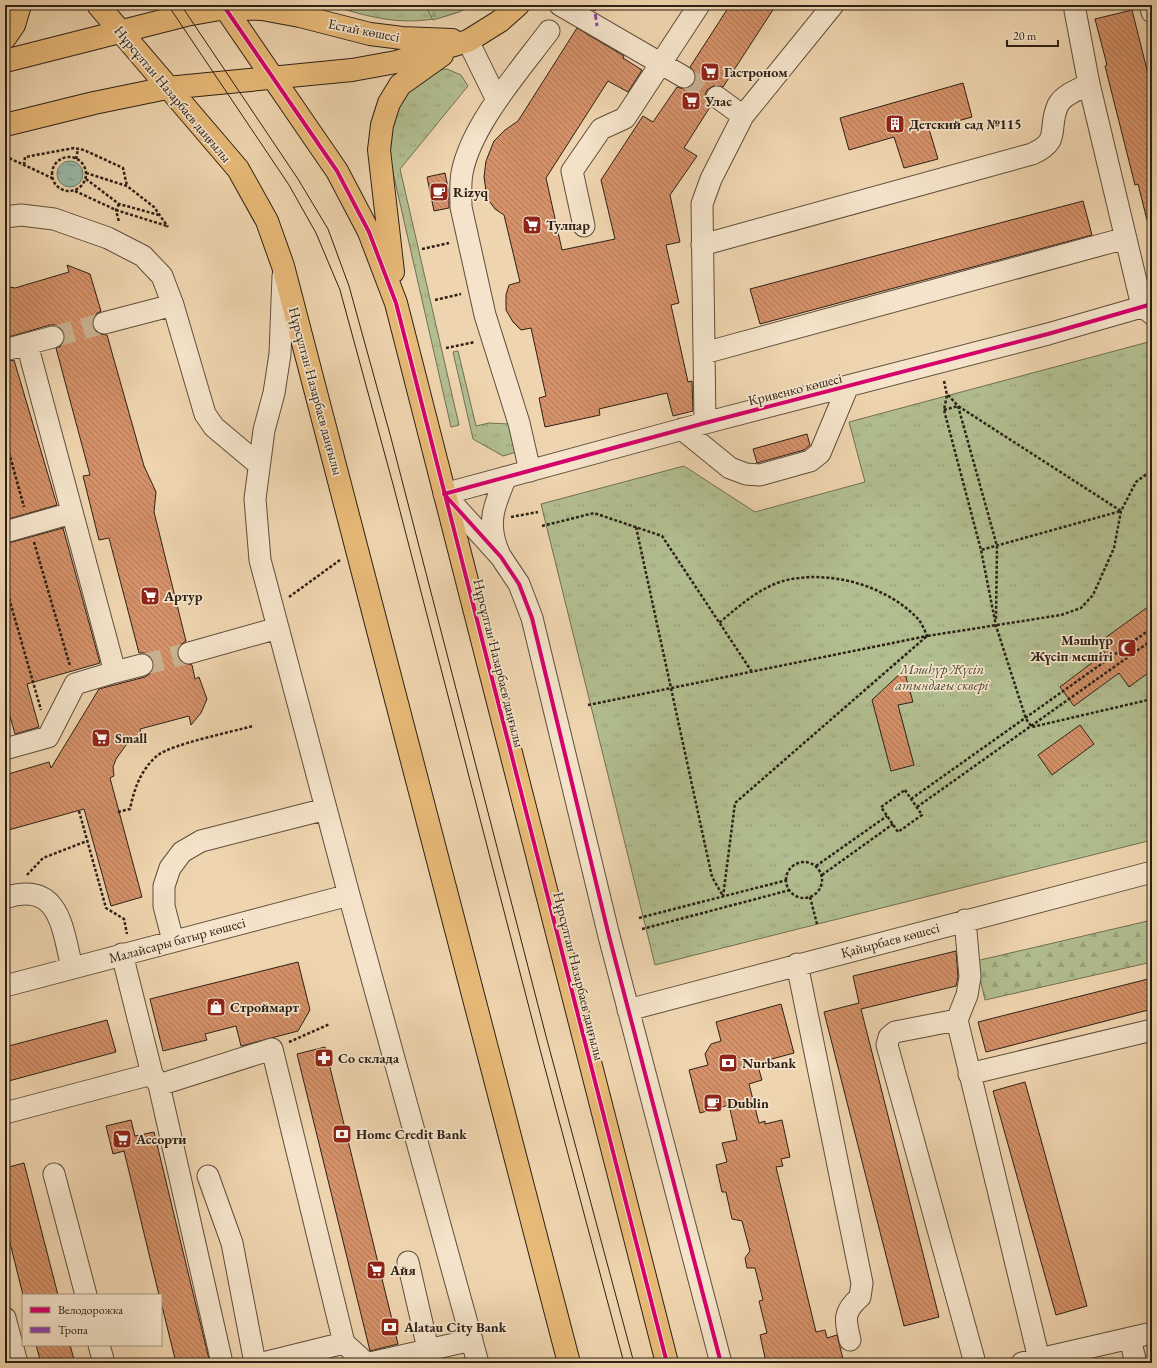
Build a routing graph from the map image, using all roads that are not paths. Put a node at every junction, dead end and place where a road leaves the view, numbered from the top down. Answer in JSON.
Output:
{"nodes":[{"id":1,"x":20,"y":5,"type":"edge"},
{"id":2,"x":98,"y":5,"type":"edge"},
{"id":3,"x":518,"y":5,"type":"edge"},
{"id":4,"x":560,"y":5,"type":"edge"},
{"id":5,"x":699,"y":5,"type":"edge"},
{"id":6,"x":833,"y":5,"type":"edge"},
{"id":7,"x":1074,"y":5,"type":"edge"},
{"id":8,"x":1150,"y":5,"type":"edge"},
{"id":9,"x":224,"y":6,"type":"edge"},
{"id":10,"x":1152,"y":12,"type":"edge"},
{"id":11,"x":120,"y":31,"type":"junction"},
{"id":12,"x":549,"y":31,"type":"dead end"},
{"id":13,"x":5,"y":38,"type":"edge"},
{"id":14,"x":468,"y":41,"type":"junction"},
{"id":15,"x":5,"y":61,"type":"edge"},
{"id":16,"x":661,"y":64,"type":"junction"},
{"id":17,"x":684,"y":77,"type":"tunnel mouth"},
{"id":18,"x":274,"y":78,"type":"junction"},
{"id":19,"x":1089,"y":84,"type":"junction"},
{"id":20,"x":167,"y":88,"type":"junction"},
{"id":21,"x":717,"y":97,"type":"tunnel mouth"},
{"id":22,"x":497,"y":100,"type":"junction"},
{"id":23,"x":744,"y":116,"type":"junction"},
{"id":24,"x":5,"y":126,"type":"edge"},
{"id":25,"x":5,"y":217,"type":"edge"},
{"id":26,"x":584,"y":226,"type":"dead end"},
{"id":27,"x":1126,"y":238,"type":"junction"},
{"id":28,"x":702,"y":245,"type":"junction"},
{"id":29,"x":283,"y":266,"type":"junction"},
{"id":30,"x":396,"y":303,"type":"junction"},
{"id":31,"x":173,"y":304,"type":"junction"},
{"id":32,"x":1149,"y":308,"type":"edge"},
{"id":33,"x":104,"y":323,"type":"tunnel mouth"},
{"id":34,"x":53,"y":337,"type":"tunnel mouth"},
{"id":35,"x":27,"y":344,"type":"junction"},
{"id":36,"x":5,"y":350,"type":"edge"},
{"id":37,"x":704,"y":353,"type":"junction"},
{"id":38,"x":848,"y":386,"type":"junction"},
{"id":39,"x":705,"y":423,"type":"junction"},
{"id":40,"x":682,"y":429,"type":"junction"},
{"id":41,"x":258,"y":464,"type":"junction"},
{"id":42,"x":530,"y":471,"type":"junction"},
{"id":43,"x":506,"y":477,"type":"junction"},
{"id":44,"x":444,"y":494,"type":"junction"},
{"id":45,"x":72,"y":513,"type":"junction"},
{"id":46,"x":5,"y":532,"type":"edge"},
{"id":47,"x":501,"y":557,"type":"junction"},
{"id":48,"x":275,"y":619,"type":"junction"},
{"id":49,"x":189,"y":653,"type":"tunnel mouth"},
{"id":50,"x":142,"y":665,"type":"tunnel mouth"},
{"id":51,"x":115,"y":672,"type":"junction"},
{"id":52,"x":5,"y":749,"type":"edge"},
{"id":53,"x":326,"y":809,"type":"junction"},
{"id":54,"x":1152,"y":872,"type":"edge"},
{"id":55,"x":349,"y":895,"type":"junction"},
{"id":56,"x":10,"y":896,"type":"edge"},
{"id":57,"x":965,"y":920,"type":"junction"},
{"id":58,"x":173,"y":941,"type":"junction"},
{"id":59,"x":127,"y":953,"type":"junction"},
{"id":60,"x":797,"y":964,"type":"junction"},
{"id":61,"x":72,"y":967,"type":"junction"},
{"id":62,"x":5,"y":986,"type":"edge"},
{"id":63,"x":628,"y":1010,"type":"junction"},
{"id":64,"x":957,"y":1020,"type":"junction"},
{"id":65,"x":1152,"y":1030,"type":"edge"},
{"id":66,"x":969,"y":1074,"type":"junction"},
{"id":67,"x":156,"y":1080,"type":"junction"},
{"id":68,"x":5,"y":1113,"type":"edge"},
{"id":69,"x":54,"y":1174,"type":"dead end"},
{"id":70,"x":208,"y":1176,"type":"dead end"},
{"id":71,"x":408,"y":1262,"type":"dead end"},
{"id":72,"x":86,"y":1294,"type":"edge"},
{"id":73,"x":5,"y":1318,"type":"edge"},
{"id":74,"x":1152,"y":1333,"type":"edge"},
{"id":75,"x":1130,"y":1339,"type":"junction"},
{"id":76,"x":472,"y":1340,"type":"junction"},
{"id":77,"x":850,"y":1340,"type":"dead end"},
{"id":78,"x":344,"y":1343,"type":"junction"},
{"id":79,"x":99,"y":1346,"type":"edge"},
{"id":80,"x":428,"y":1349,"type":"junction"},
{"id":81,"x":1031,"y":1361,"type":"edge"},
{"id":82,"x":18,"y":1363,"type":"edge"},
{"id":83,"x":104,"y":1363,"type":"edge"},
{"id":84,"x":222,"y":1363,"type":"edge"},
{"id":85,"x":255,"y":1363,"type":"edge"},
{"id":86,"x":263,"y":1363,"type":"edge"},
{"id":87,"x":366,"y":1363,"type":"edge"},
{"id":88,"x":370,"y":1363,"type":"edge"},
{"id":89,"x":478,"y":1363,"type":"edge"},
{"id":90,"x":569,"y":1363,"type":"edge"},
{"id":91,"x":667,"y":1363,"type":"edge"},
{"id":92,"x":721,"y":1363,"type":"edge"},
{"id":93,"x":975,"y":1363,"type":"edge"},
{"id":94,"x":1136,"y":1363,"type":"edge"}],
"edges":[{"from":1,"to":13,"type":"main road"},
{"from":2,"to":11,"type":"main road","name":"Нұрсұлтан Назарбаев даңғылы"},
{"from":3,"to":14,"type":"main road","name":"Естай көшесі"},
{"from":4,"to":16,"type":"street"},
{"from":5,"to":16,"type":"street"},
{"from":6,"to":23,"type":"street"},
{"from":7,"to":19,"type":"street"},
{"from":8,"to":10,"type":"street"},
{"from":9,"to":11,"type":"main road","name":"Естай көшесі"},
{"from":9,"to":14,"type":"main road","name":"Естай көшесі"},
{"from":9,"to":18,"type":"main road","name":"Нұрсұлтан Назарбаев даңғылы"},
{"from":11,"to":15,"type":"main road","name":"Естай көшесі"},
{"from":11,"to":20,"type":"main road","name":"Нұрсұлтан Назарбаев даңғылы"},
{"from":12,"to":22,"type":"street"},
{"from":14,"to":18,"type":"main road","name":"Естай көшесі"},
{"from":14,"to":22,"type":"street"},
{"from":14,"to":30,"type":"main road"},
{"from":16,"to":17,"type":"street"},
{"from":16,"to":26,"type":"street"},
{"from":18,"to":20,"type":"main road","name":"Естай көшесі"},
{"from":18,"to":30,"type":"main road","name":"Нұрсұлтан Назарбаев даңғылы"},
{"from":19,"to":27,"type":"street"},
{"from":19,"to":28,"type":"street"},
{"from":20,"to":24,"type":"main road","name":"Естай көшесі"},
{"from":20,"to":29,"type":"main road","name":"Нұрсұлтан Назарбаев даңғылы"},
{"from":21,"to":23,"type":"street"},
{"from":22,"to":42,"type":"street"},
{"from":23,"to":28,"type":"street"},
{"from":25,"to":31,"type":"street"},
{"from":27,"to":32,"type":"street"},
{"from":27,"to":37,"type":"street"},
{"from":28,"to":37,"type":"street"},
{"from":29,"to":41,"type":"street"},
{"from":29,"to":90,"type":"main road","name":"Нұрсұлтан Назарбаев даңғылы"},
{"from":30,"to":44,"type":"main road","name":"Нұрсұлтан Назарбаев даңғылы"},
{"from":31,"to":33,"type":"street"},
{"from":31,"to":41,"type":"street"},
{"from":32,"to":38,"type":"street","name":"Кривенко көшесі"},
{"from":34,"to":35,"type":"street"},
{"from":35,"to":36,"type":"street"},
{"from":35,"to":45,"type":"street"},
{"from":37,"to":39,"type":"street"},
{"from":38,"to":39,"type":"street","name":"Кривенко көшесі"},
{"from":38,"to":40,"type":"street"},
{"from":39,"to":40,"type":"street","name":"Кривенко көшесі"},
{"from":40,"to":42,"type":"street","name":"Кривенко көшесі"},
{"from":41,"to":48,"type":"street"},
{"from":42,"to":43,"type":"street","name":"Кривенко көшесі"},
{"from":43,"to":44,"type":"street","name":"Кривенко көшесі"},
{"from":43,"to":47,"type":"street"},
{"from":44,"to":47,"type":"street"},
{"from":44,"to":91,"type":"main road","name":"Нұрсұлтан Назарбаев даңғылы"},
{"from":45,"to":46,"type":"street"},
{"from":45,"to":51,"type":"street"},
{"from":47,"to":63,"type":"street"},
{"from":48,"to":49,"type":"street"},
{"from":48,"to":53,"type":"street"},
{"from":50,"to":51,"type":"street"},
{"from":51,"to":52,"type":"street"},
{"from":53,"to":55,"type":"street"},
{"from":53,"to":58,"type":"street"},
{"from":54,"to":57,"type":"street","name":"Қайырбаев көшесі"},
{"from":55,"to":58,"type":"street","name":"Малайсары батыр көшесі"},
{"from":55,"to":76,"type":"street"},
{"from":56,"to":61,"type":"street"},
{"from":57,"to":60,"type":"street","name":"Қайырбаев көшесі"},
{"from":57,"to":64,"type":"street"},
{"from":58,"to":59,"type":"street","name":"Малайсары батыр көшесі"},
{"from":59,"to":61,"type":"street","name":"Малайсары батыр көшесі"},
{"from":59,"to":67,"type":"street"},
{"from":60,"to":63,"type":"street","name":"Қайырбаев көшесі"},
{"from":60,"to":77,"type":"street"},
{"from":61,"to":62,"type":"street","name":"Малайсары батыр көшесі"},
{"from":63,"to":92,"type":"street"},
{"from":64,"to":66,"type":"street"},
{"from":64,"to":93,"type":"street"},
{"from":65,"to":66,"type":"street"},
{"from":66,"to":81,"type":"street"},
{"from":67,"to":68,"type":"street"},
{"from":67,"to":78,"type":"street"},
{"from":67,"to":84,"type":"street"},
{"from":69,"to":72,"type":"street"},
{"from":70,"to":85,"type":"street"},
{"from":71,"to":80,"type":"street"},
{"from":73,"to":82,"type":"street"},
{"from":74,"to":75,"type":"street"},
{"from":75,"to":81,"type":"street"},
{"from":75,"to":94,"type":"street"},
{"from":76,"to":80,"type":"street"},
{"from":76,"to":89,"type":"street"},
{"from":78,"to":86,"type":"street"},
{"from":78,"to":87,"type":"street"},
{"from":79,"to":83,"type":"street"},
{"from":80,"to":88,"type":"street"}]}
